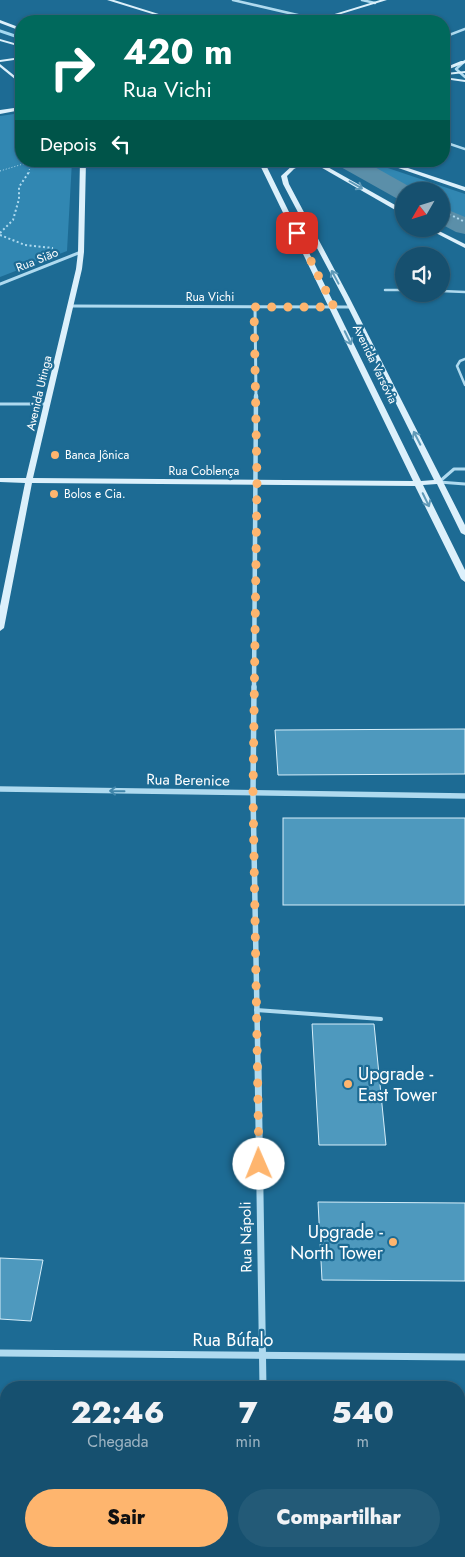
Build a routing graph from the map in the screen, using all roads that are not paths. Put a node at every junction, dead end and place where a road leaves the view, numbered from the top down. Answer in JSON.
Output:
{"nodes":[{"id":1,"x":109,"y":0,"type":"edge"},
{"id":2,"x":233,"y":0,"type":"edge"},
{"id":3,"x":362,"y":0,"type":"edge"},
{"id":4,"x":385,"y":0,"type":"edge"},
{"id":5,"x":376,"y":3,"type":"junction"},
{"id":6,"x":159,"y":15,"type":"edge"},
{"id":7,"x":296,"y":15,"type":"edge"},
{"id":8,"x":334,"y":15,"type":"edge"},
{"id":9,"x":0,"y":21,"type":"edge"},
{"id":10,"x":15,"y":27,"type":"edge"},
{"id":11,"x":465,"y":29,"type":"edge"},
{"id":12,"x":450,"y":35,"type":"edge"},
{"id":13,"x":0,"y":40,"type":"edge"},
{"id":14,"x":15,"y":44,"type":"edge"},
{"id":15,"x":15,"y":59,"type":"edge"},
{"id":16,"x":464,"y":62,"type":"edge"},
{"id":17,"x":0,"y":63,"type":"edge"},
{"id":18,"x":450,"y":68,"type":"edge"},
{"id":19,"x":465,"y":72,"type":"edge"},
{"id":20,"x":459,"y":73,"type":"junction"},
{"id":21,"x":450,"y":75,"type":"edge"},
{"id":22,"x":15,"y":77,"type":"edge"},
{"id":23,"x":450,"y":77,"type":"edge"},
{"id":24,"x":465,"y":77,"type":"edge"},
{"id":25,"x":465,"y":81,"type":"edge"},
{"id":26,"x":15,"y":111,"type":"edge"},
{"id":27,"x":0,"y":112,"type":"edge"},
{"id":28,"x":450,"y":144,"type":"edge"},
{"id":29,"x":465,"y":149,"type":"edge"},
{"id":30,"x":83,"y":167,"type":"edge"},
{"id":31,"x":264,"y":167,"type":"edge"},
{"id":32,"x":294,"y":167,"type":"edge"},
{"id":33,"x":324,"y":167,"type":"edge"},
{"id":34,"x":399,"y":167,"type":"edge"},
{"id":35,"x":465,"y":189,"type":"edge"},
{"id":36,"x":395,"y":208,"type":"edge"},
{"id":37,"x":449,"y":238,"type":"edge"},
{"id":38,"x":465,"y":246,"type":"edge"},
{"id":39,"x":81,"y":250,"type":"junction"},
{"id":40,"x":0,"y":284,"type":"edge"},
{"id":41,"x":385,"y":290,"type":"dead end"},
{"id":42,"x":395,"y":290,"type":"edge"},
{"id":43,"x":450,"y":291,"type":"edge"},
{"id":44,"x":465,"y":292,"type":"edge"},
{"id":45,"x":70,"y":306,"type":"junction"},
{"id":46,"x":254,"y":307,"type":"junction"},
{"id":47,"x":334,"y":307,"type":"junction"},
{"id":48,"x":351,"y":307,"type":"junction"},
{"id":49,"x":465,"y":359,"type":"edge"},
{"id":50,"x":465,"y":385,"type":"edge"},
{"id":51,"x":0,"y":404,"type":"edge"},
{"id":52,"x":48,"y":404,"type":"junction"},
{"id":53,"x":465,"y":469,"type":"edge"},
{"id":54,"x":0,"y":480,"type":"edge"},
{"id":55,"x":29,"y":480,"type":"junction"},
{"id":56,"x":257,"y":482,"type":"junction"},
{"id":57,"x":439,"y":482,"type":"junction"},
{"id":58,"x":419,"y":484,"type":"junction"},
{"id":59,"x":465,"y":484,"type":"edge"},
{"id":60,"x":465,"y":533,"type":"edge"},
{"id":61,"x":465,"y":579,"type":"edge"},
{"id":62,"x":0,"y":628,"type":"edge"},
{"id":63,"x":0,"y":788,"type":"edge"},
{"id":64,"x":253,"y":794,"type":"junction"},
{"id":65,"x":465,"y":796,"type":"edge"},
{"id":66,"x":256,"y":1010,"type":"junction"},
{"id":67,"x":381,"y":1019,"type":"dead end"},
{"id":68,"x":0,"y":1353,"type":"edge"},
{"id":69,"x":263,"y":1355,"type":"junction"},
{"id":70,"x":465,"y":1357,"type":"edge"},
{"id":71,"x":263,"y":1381,"type":"edge"}],
"edges":[{"from":1,"to":6,"type":"main road"},
{"from":2,"to":7,"type":"street"},
{"from":3,"to":5,"type":"street"},
{"from":4,"to":5,"type":"main road"},
{"from":5,"to":8,"type":"main road"},
{"from":9,"to":10,"type":"main road"},
{"from":11,"to":12,"type":"street"},
{"from":13,"to":14,"type":"main road"},
{"from":15,"to":17,"type":"main road"},
{"from":16,"to":18,"type":"main road"},
{"from":16,"to":20,"type":"street"},
{"from":17,"to":22,"type":"main road"},
{"from":19,"to":20,"type":"main road"},
{"from":20,"to":21,"type":"main road"},
{"from":20,"to":24,"type":"street"},
{"from":23,"to":25,"type":"main road"},
{"from":26,"to":27,"type":"main road"},
{"from":28,"to":29,"type":"street"},
{"from":30,"to":39,"type":"main road","name":"Avenida Utinga"},
{"from":31,"to":47,"type":"main road","name":"Avenida Varsóvia"},
{"from":48,"to":32,"type":"main road","name":"Avenida Varsóvia","one_way":true},
{"from":33,"to":36,"type":"main road","one_way":true},
{"from":34,"to":35,"type":"main road"},
{"from":37,"to":38,"type":"main road"},
{"from":39,"to":40,"type":"street","name":"Rua Sião"},
{"from":39,"to":45,"type":"main road","name":"Avenida Utinga"},
{"from":41,"to":42,"type":"lane"},
{"from":43,"to":44,"type":"lane"},
{"from":45,"to":46,"type":"street","name":"Rua Vichi"},
{"from":45,"to":52,"type":"main road","name":"Avenida Utinga"},
{"from":46,"to":47,"type":"street","name":"Rua Vichi"},
{"from":46,"to":56,"type":"street","name":"Rua Nápoli"},
{"from":47,"to":48,"type":"street","name":"Rua Vichi"},
{"from":47,"to":58,"type":"main road","name":"Avenida Varsóvia","one_way":true},
{"from":57,"to":48,"type":"main road","name":"Avenida Varsóvia","one_way":true},
{"from":49,"to":50,"type":"lane"},
{"from":51,"to":52,"type":"lane"},
{"from":52,"to":55,"type":"main road","name":"Avenida Utinga"},
{"from":53,"to":57,"type":"lane"},
{"from":54,"to":55,"type":"main road","name":"Rua Coblença"},
{"from":55,"to":56,"type":"main road","name":"Rua Coblença"},
{"from":55,"to":62,"type":"main road","name":"Avenida Utinga"},
{"from":56,"to":58,"type":"main road","name":"Rua Coblença"},
{"from":56,"to":64,"type":"street","name":"Rua Nápoli"},
{"from":57,"to":58,"type":"main road","name":"Rua Coblença"},
{"from":57,"to":59,"type":"lane"},
{"from":57,"to":60,"type":"main road","name":"Avenida Varsóvia"},
{"from":58,"to":61,"type":"main road","name":"Avenida Varsóvia","one_way":true},
{"from":64,"to":63,"type":"street","name":"Rua Berenice","one_way":true},
{"from":64,"to":65,"type":"street","name":"Rua Berenice"},
{"from":64,"to":66,"type":"street","name":"Rua Nápoli"},
{"from":66,"to":67,"type":"lane"},
{"from":66,"to":69,"type":"street","name":"Rua Nápoli"},
{"from":68,"to":69,"type":"street","name":"Rua Búfalo"},
{"from":69,"to":70,"type":"street","name":"Rua Búfalo"},
{"from":69,"to":71,"type":"street","name":"Rua Nápoli"}]}
